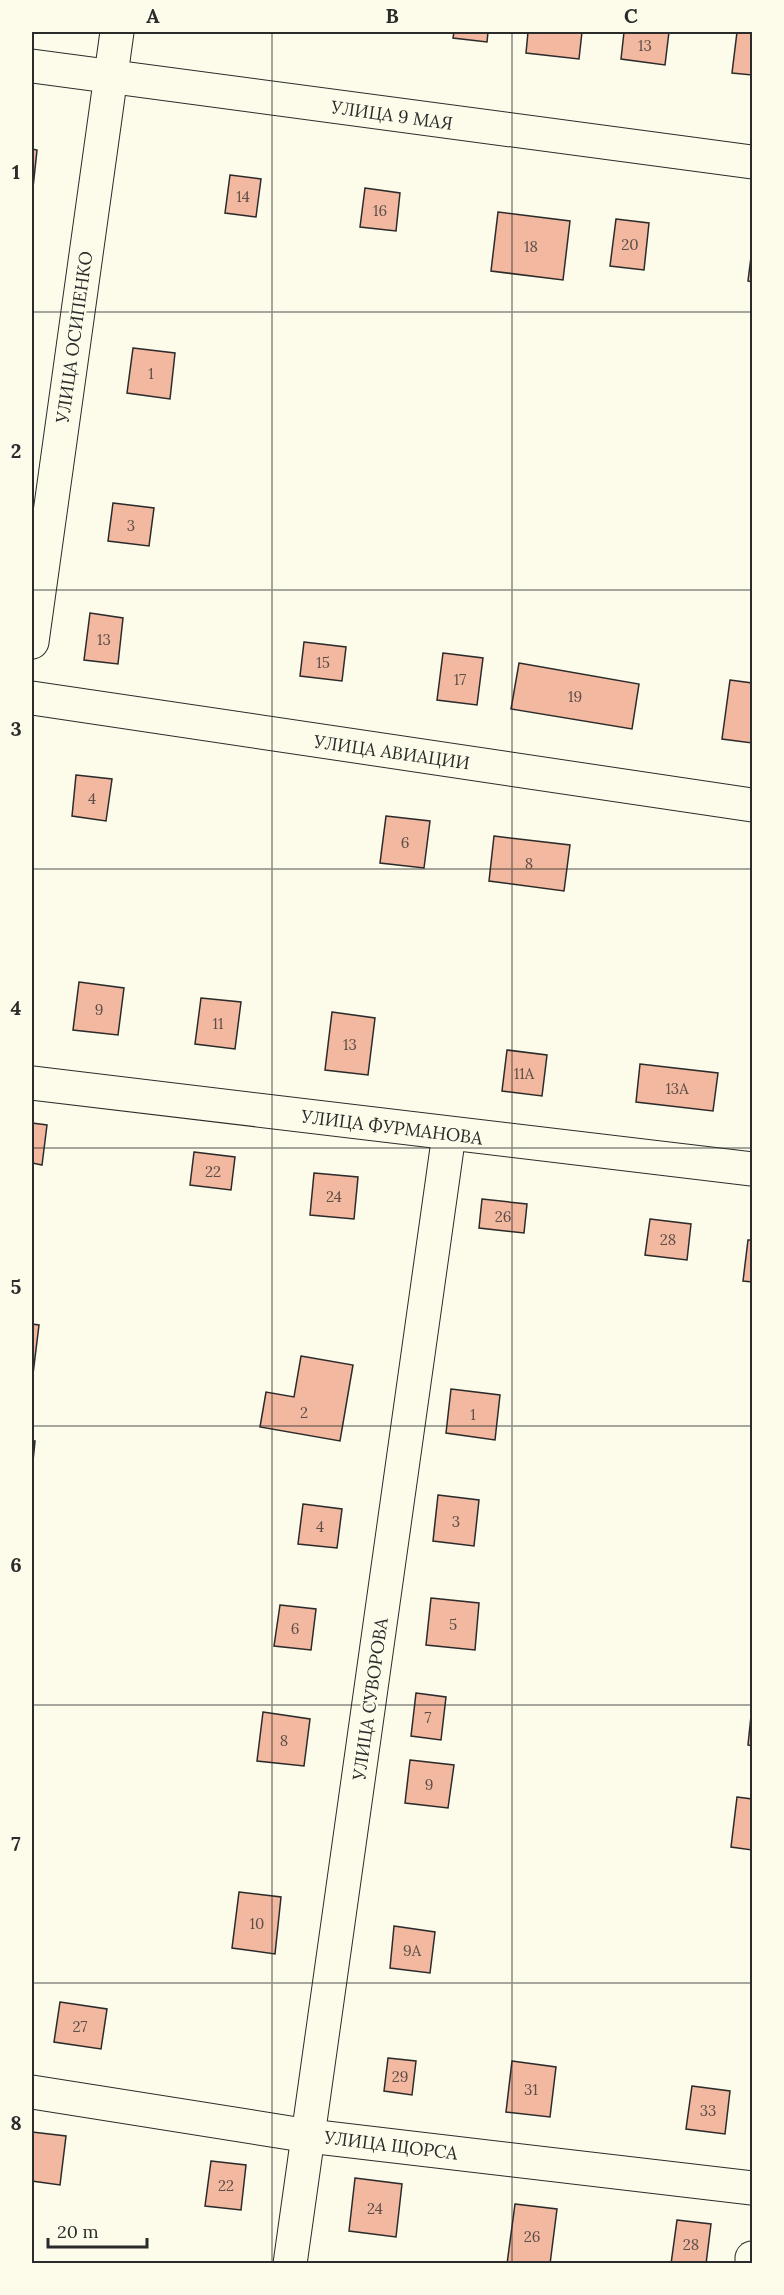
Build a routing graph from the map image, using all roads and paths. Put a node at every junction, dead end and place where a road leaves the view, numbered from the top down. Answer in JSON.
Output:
{"nodes":[{"id":1,"x":117,"y":32,"type":"edge"},
{"id":2,"x":32,"y":66,"type":"edge"},
{"id":3,"x":110,"y":78,"type":"junction"},
{"id":4,"x":753,"y":162,"type":"edge"},
{"id":5,"x":32,"y":642,"type":"edge"},
{"id":6,"x":32,"y":698,"type":"edge"},
{"id":7,"x":753,"y":805,"type":"edge"},
{"id":8,"x":32,"y":1083,"type":"edge"},
{"id":9,"x":449,"y":1134,"type":"junction"},
{"id":10,"x":753,"y":1168,"type":"edge"},
{"id":11,"x":32,"y":2092,"type":"edge"},
{"id":12,"x":309,"y":2136,"type":"junction"},
{"id":13,"x":753,"y":2188,"type":"edge"},
{"id":14,"x":753,"y":2258,"type":"edge"},
{"id":15,"x":290,"y":2264,"type":"edge"},
{"id":16,"x":752,"y":2264,"type":"edge"}],
"edges":[{"from":1,"to":3,"type":"street","name":"УЛИЦА ОСИПЕНКО"},
{"from":2,"to":3,"type":"street","name":"УЛИЦА 9 МАЯ"},
{"from":3,"to":4,"type":"street","name":"УЛИЦА 9 МАЯ"},
{"from":3,"to":5,"type":"street","name":"УЛИЦА ОСИПЕНКО"},
{"from":6,"to":7,"type":"street","name":"УЛИЦА АВИАЦИИ"},
{"from":8,"to":9,"type":"street","name":"УЛИЦА ФУРМАНОВА"},
{"from":9,"to":10,"type":"street","name":"УЛИЦА ФУРМАНОВА"},
{"from":9,"to":12,"type":"street","name":"УЛИЦА СУВОРОВА"},
{"from":11,"to":12,"type":"street","name":"УЛИЦА ЩОРСА"},
{"from":12,"to":13,"type":"street","name":"УЛИЦА ЩОРСА"},
{"from":12,"to":15,"type":"street","name":"УЛИЦА СУВОРОВА"},
{"from":14,"to":16,"type":"street"}]}
